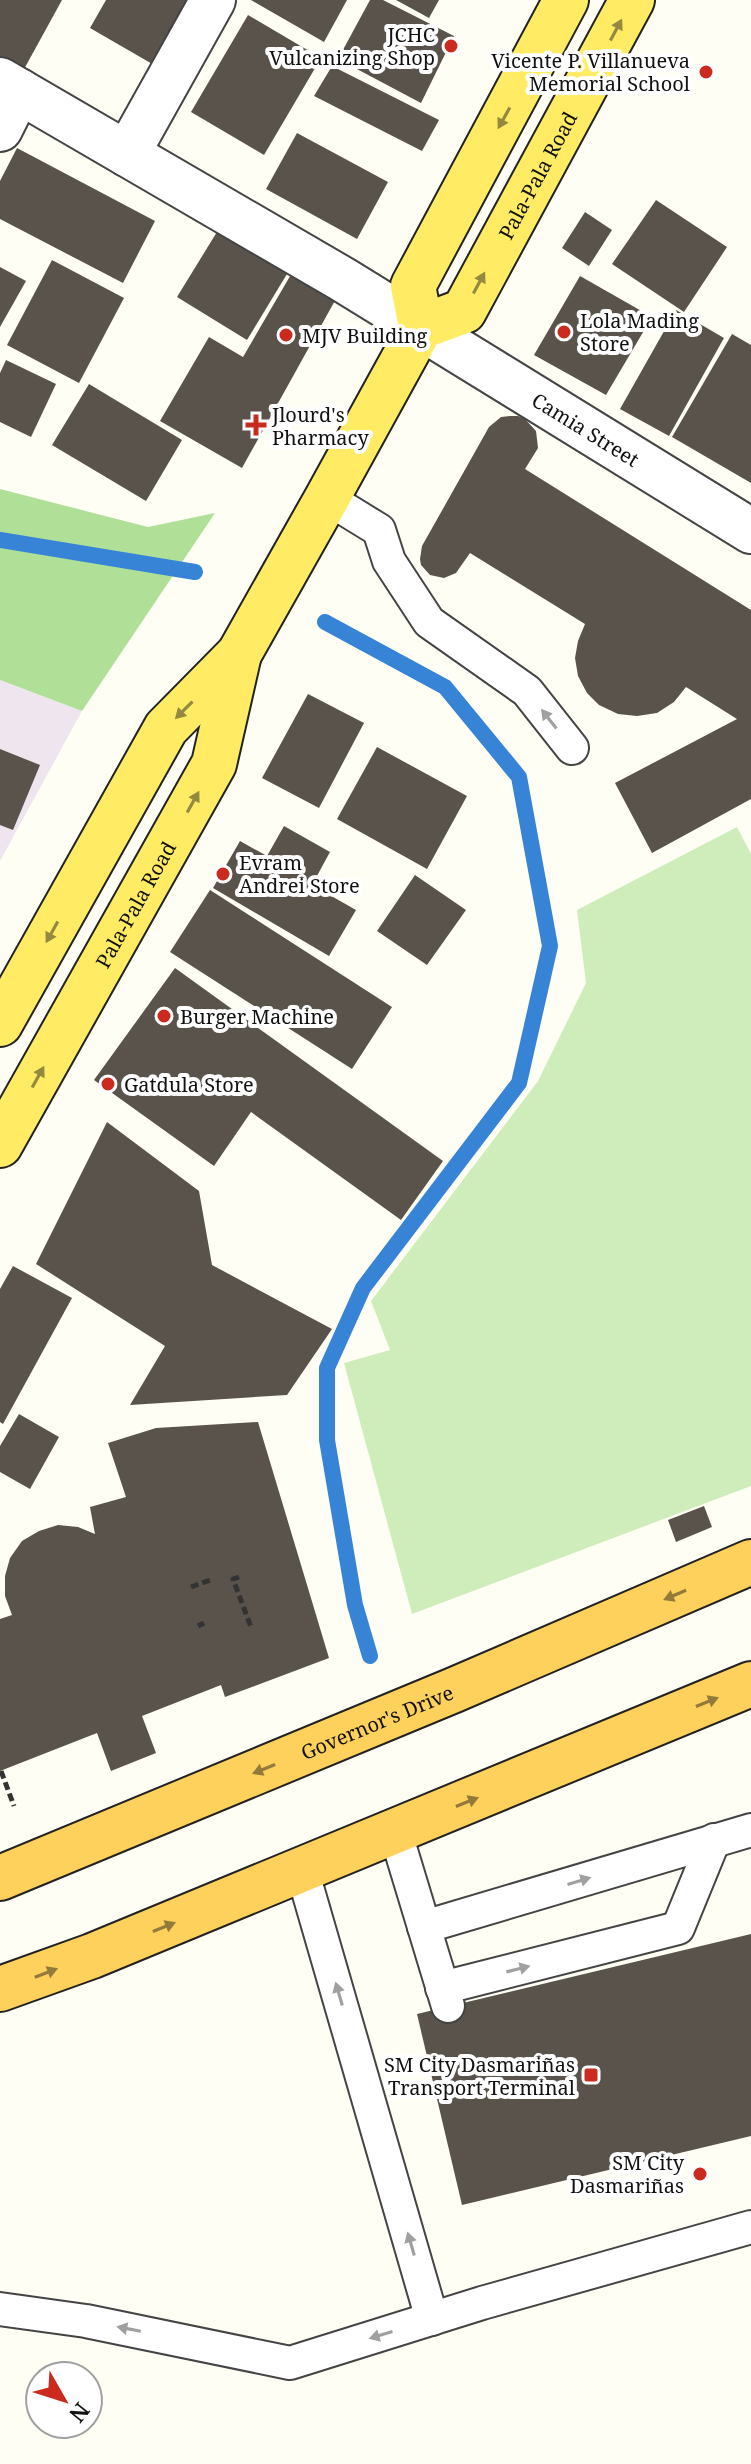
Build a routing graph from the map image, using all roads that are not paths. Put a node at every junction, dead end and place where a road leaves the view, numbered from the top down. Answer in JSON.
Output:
{"nodes":[{"id":1,"x":213,"y":0,"type":"edge"},
{"id":2,"x":566,"y":0,"type":"edge"},
{"id":3,"x":632,"y":0,"type":"edge"},
{"id":4,"x":9,"y":85,"type":"edge"},
{"id":5,"x":0,"y":129,"type":"edge"},
{"id":6,"x":127,"y":154,"type":"junction"},
{"id":7,"x":421,"y":327,"type":"junction"},
{"id":8,"x":317,"y":515,"type":"junction"},
{"id":9,"x":751,"y":531,"type":"edge"},
{"id":10,"x":239,"y":654,"type":"junction"},
{"id":11,"x":572,"y":748,"type":"dead end"},
{"id":12,"x":0,"y":1024,"type":"edge"},
{"id":13,"x":0,"y":1145,"type":"edge"},
{"id":14,"x":749,"y":1568,"type":"edge"},
{"id":15,"x":751,"y":1684,"type":"edge"},
{"id":16,"x":751,"y":1830,"type":"edge"},
{"id":17,"x":395,"y":1831,"type":"junction"},
{"id":18,"x":714,"y":1840,"type":"junction"},
{"id":19,"x":302,"y":1870,"type":"junction"},
{"id":20,"x":0,"y":1878,"type":"edge"},
{"id":21,"x":424,"y":1927,"type":"junction"},
{"id":22,"x":0,"y":1989,"type":"edge"},
{"id":23,"x":751,"y":2227,"type":"edge"},
{"id":24,"x":0,"y":2309,"type":"edge"},
{"id":25,"x":432,"y":2319,"type":"junction"}],
"edges":[{"from":1,"to":6,"type":"street"},
{"from":2,"to":7,"type":"main road","one_way":true},
{"from":7,"to":3,"type":"main road","name":"Pala-Pala Road","one_way":true},
{"from":4,"to":5,"type":"street"},
{"from":4,"to":6,"type":"street","name":"Camia Street"},
{"from":6,"to":7,"type":"street","name":"Camia Street"},
{"from":7,"to":8,"type":"main road","name":"Pala-Pala Road"},
{"from":7,"to":9,"type":"street","name":"Camia Street"},
{"from":8,"to":10,"type":"main road","name":"Pala-Pala Road"},
{"from":11,"to":8,"type":"lane","one_way":true},
{"from":10,"to":12,"type":"main road","name":"Pala-Pala Road","one_way":true},
{"from":13,"to":10,"type":"main road","name":"Pala-Pala Road","one_way":true},
{"from":14,"to":20,"type":"highway","name":"Governor's Drive","one_way":true},
{"from":17,"to":15,"type":"highway","one_way":true},
{"from":16,"to":18,"type":"lane"},
{"from":17,"to":19,"type":"highway"},
{"from":17,"to":21,"type":"lane"},
{"from":21,"to":18,"type":"lane","one_way":true},
{"from":21,"to":18,"type":"lane","one_way":true},
{"from":22,"to":19,"type":"highway","one_way":true},
{"from":25,"to":19,"type":"lane","one_way":true},
{"from":23,"to":25,"type":"lane"},
{"from":25,"to":24,"type":"lane","one_way":true}]}
